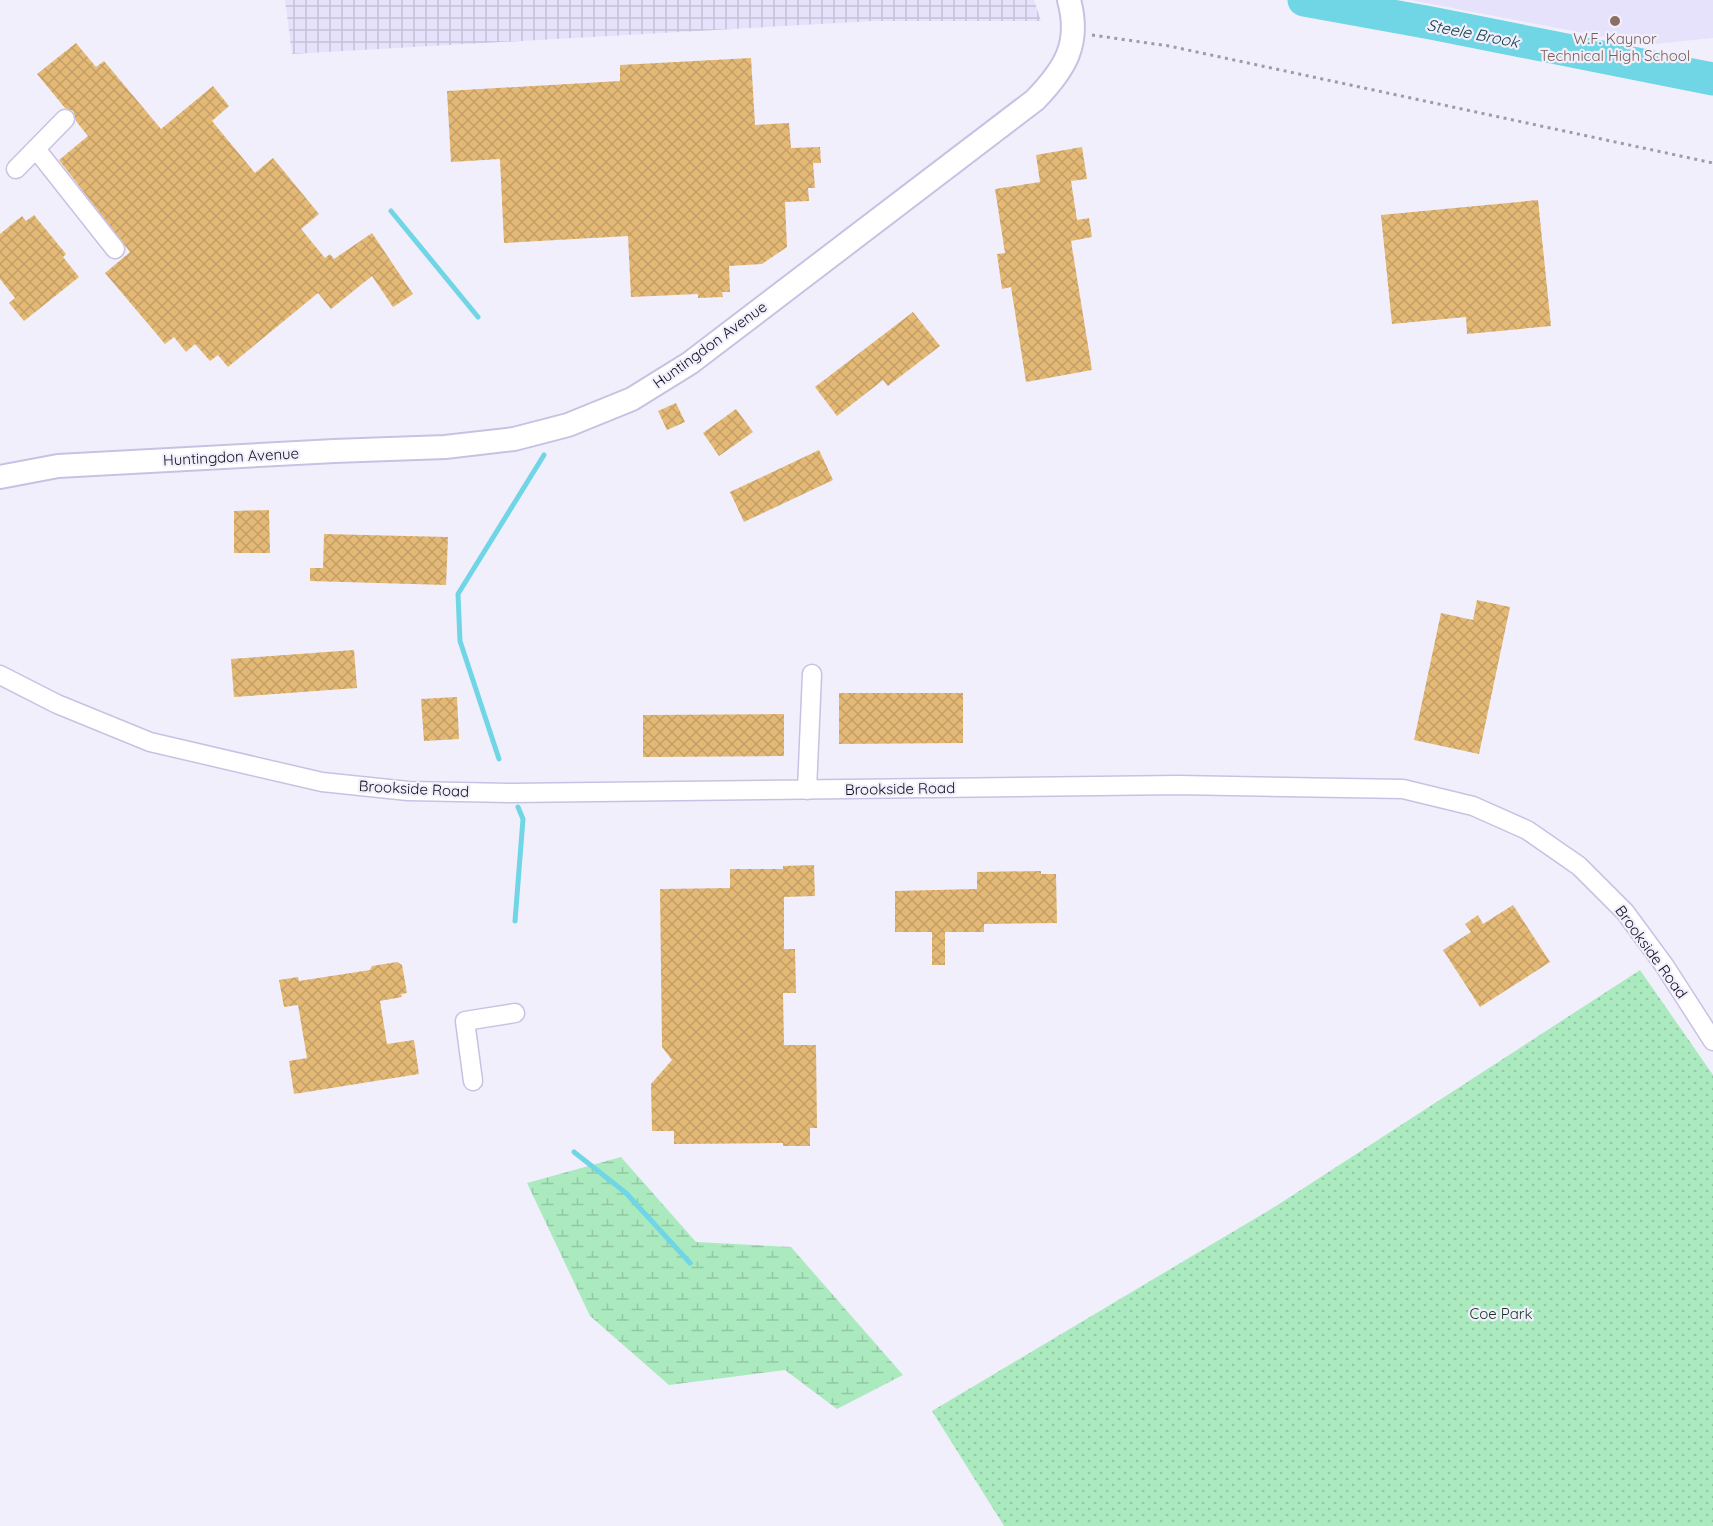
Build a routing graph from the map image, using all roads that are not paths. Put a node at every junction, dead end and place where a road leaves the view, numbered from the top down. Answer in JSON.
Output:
{"nodes":[{"id":1,"x":1070,"y":0,"type":"edge"},
{"id":2,"x":65,"y":119,"type":"dead end"},
{"id":3,"x":36,"y":148,"type":"junction"},
{"id":4,"x":16,"y":169,"type":"dead end"},
{"id":5,"x":115,"y":249,"type":"dead end"},
{"id":6,"x":0,"y":477,"type":"edge"},
{"id":7,"x":812,"y":674,"type":"dead end"},
{"id":8,"x":0,"y":675,"type":"edge"},
{"id":9,"x":807,"y":790,"type":"junction"},
{"id":10,"x":515,"y":1014,"type":"dead end"},
{"id":11,"x":1713,"y":1041,"type":"edge"},
{"id":12,"x":473,"y":1081,"type":"dead end"}],
"edges":[{"from":1,"to":6,"type":"main road","name":"Huntingdon Avenue"},
{"from":2,"to":3,"type":"street"},
{"from":3,"to":4,"type":"street"},
{"from":3,"to":5,"type":"street"},
{"from":7,"to":9,"type":"street"},
{"from":8,"to":9,"type":"street","name":"Brookside Road"},
{"from":9,"to":11,"type":"street","name":"Brookside Road"},
{"from":10,"to":12,"type":"street"}]}
